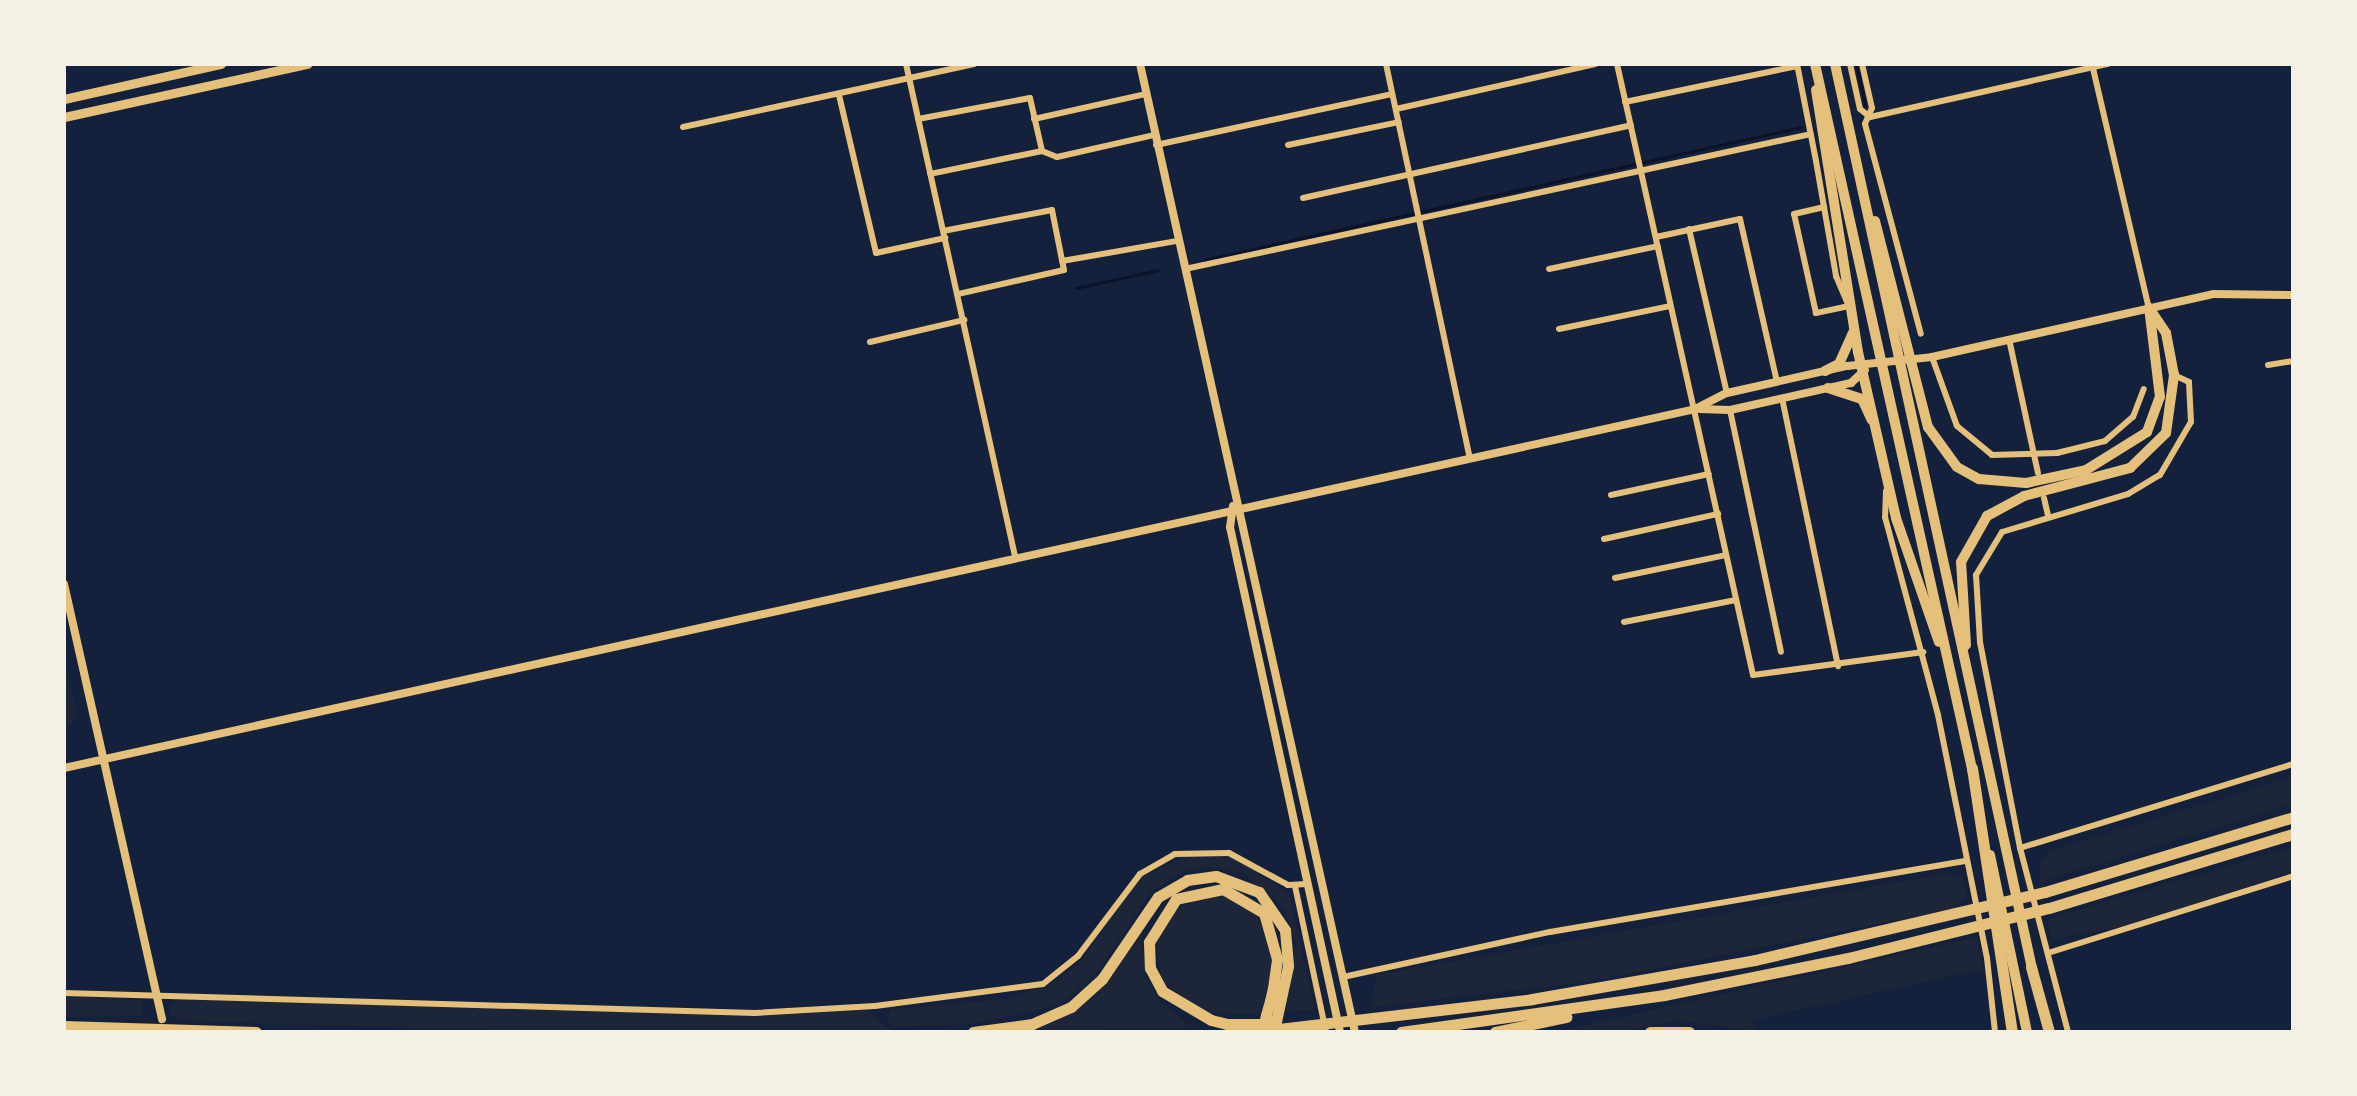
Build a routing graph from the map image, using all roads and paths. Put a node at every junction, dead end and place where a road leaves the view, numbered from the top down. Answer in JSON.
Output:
{"nodes":[{"id":1,"x":221,"y":64,"type":"edge"},
{"id":2,"x":307,"y":64,"type":"edge"},
{"id":3,"x":906,"y":64,"type":"edge"},
{"id":4,"x":974,"y":64,"type":"edge"},
{"id":5,"x":1140,"y":64,"type":"edge"},
{"id":6,"x":1386,"y":64,"type":"edge"},
{"id":7,"x":1595,"y":64,"type":"edge"},
{"id":8,"x":1617,"y":64,"type":"edge"},
{"id":9,"x":1815,"y":64,"type":"edge"},
{"id":10,"x":1835,"y":64,"type":"edge"},
{"id":11,"x":1850,"y":64,"type":"edge"},
{"id":12,"x":2108,"y":64,"type":"edge"},
{"id":13,"x":1797,"y":65,"type":"edge"},
{"id":14,"x":1865,"y":65,"type":"edge"},
{"id":15,"x":196,"y":66,"type":"edge"},
{"id":16,"x":2093,"y":66,"type":"edge"},
{"id":17,"x":910,"y":79,"type":"junction"},
{"id":18,"x":1146,"y":94,"type":"junction"},
{"id":19,"x":1392,"y":94,"type":"junction"},
{"id":20,"x":839,"y":95,"type":"junction"},
{"id":21,"x":64,"y":99,"type":"edge"},
{"id":22,"x":1625,"y":102,"type":"junction"},
{"id":23,"x":1396,"y":109,"type":"junction"},
{"id":24,"x":64,"y":117,"type":"edge"},
{"id":25,"x":1870,"y":117,"type":"junction"},
{"id":26,"x":918,"y":119,"type":"junction"},
{"id":27,"x":1034,"y":119,"type":"junction"},
{"id":28,"x":1399,"y":122,"type":"junction"},
{"id":29,"x":1631,"y":125,"type":"junction"},
{"id":30,"x":683,"y":127,"type":"dead end"},
{"id":31,"x":1811,"y":134,"type":"junction"},
{"id":32,"x":1154,"y":135,"type":"junction"},
{"id":33,"x":1156,"y":145,"type":"junction"},
{"id":34,"x":1288,"y":145,"type":"dead end"},
{"id":35,"x":1042,"y":151,"type":"junction"},
{"id":36,"x":1640,"y":164,"type":"junction"},
{"id":37,"x":1859,"y":173,"type":"junction"},
{"id":38,"x":930,"y":174,"type":"junction"},
{"id":39,"x":1410,"y":175,"type":"junction"},
{"id":40,"x":1303,"y":198,"type":"dead end"},
{"id":41,"x":1824,"y":207,"type":"junction"},
{"id":42,"x":1419,"y":214,"type":"junction"},
{"id":43,"x":1689,"y":229,"type":"junction"},
{"id":44,"x":944,"y":234,"type":"junction"},
{"id":45,"x":1656,"y":237,"type":"junction"},
{"id":46,"x":1177,"y":241,"type":"junction"},
{"id":47,"x":1658,"y":246,"type":"junction"},
{"id":48,"x":1062,"y":261,"type":"junction"},
{"id":49,"x":1185,"y":269,"type":"junction"},
{"id":50,"x":1549,"y":269,"type":"dead end"},
{"id":51,"x":958,"y":294,"type":"junction"},
{"id":52,"x":2293,"y":295,"type":"edge"},
{"id":53,"x":1670,"y":306,"type":"junction"},
{"id":54,"x":1849,"y":306,"type":"junction"},
{"id":55,"x":2149,"y":308,"type":"junction"},
{"id":56,"x":964,"y":320,"type":"junction"},
{"id":57,"x":1854,"y":328,"type":"junction"},
{"id":58,"x":1559,"y":329,"type":"dead end"},
{"id":59,"x":1921,"y":334,"type":"dead end"},
{"id":60,"x":2009,"y":339,"type":"junction"},
{"id":61,"x":870,"y":342,"type":"dead end"},
{"id":62,"x":1932,"y":357,"type":"junction"},
{"id":63,"x":2293,"y":361,"type":"edge"},
{"id":64,"x":2268,"y":365,"type":"dead end"},
{"id":65,"x":1866,"y":370,"type":"junction"},
{"id":66,"x":1825,"y":371,"type":"junction"},
{"id":67,"x":2174,"y":375,"type":"junction"},
{"id":68,"x":1777,"y":382,"type":"junction"},
{"id":69,"x":1828,"y":388,"type":"junction"},
{"id":70,"x":2144,"y":389,"type":"dead end"},
{"id":71,"x":1727,"y":393,"type":"junction"},
{"id":72,"x":1782,"y":398,"type":"junction"},
{"id":73,"x":1695,"y":409,"type":"junction"},
{"id":74,"x":1730,"y":410,"type":"junction"},
{"id":75,"x":1879,"y":433,"type":"junction"},
{"id":76,"x":2035,"y":455,"type":"junction"},
{"id":77,"x":1470,"y":458,"type":"junction"},
{"id":78,"x":1887,"y":472,"type":"junction"},
{"id":79,"x":2038,"y":473,"type":"dead end"},
{"id":80,"x":1709,"y":474,"type":"junction"},
{"id":81,"x":1611,"y":495,"type":"dead end"},
{"id":82,"x":2044,"y":498,"type":"dead end"},
{"id":83,"x":1233,"y":506,"type":"junction"},
{"id":84,"x":1718,"y":514,"type":"junction"},
{"id":85,"x":2048,"y":516,"type":"junction"},
{"id":86,"x":1604,"y":539,"type":"dead end"},
{"id":87,"x":1726,"y":555,"type":"junction"},
{"id":88,"x":1015,"y":556,"type":"junction"},
{"id":89,"x":1615,"y":578,"type":"dead end"},
{"id":90,"x":64,"y":584,"type":"edge"},
{"id":91,"x":1736,"y":600,"type":"junction"},
{"id":92,"x":1624,"y":622,"type":"dead end"},
{"id":93,"x":1781,"y":652,"type":"dead end"},
{"id":94,"x":1923,"y":652,"type":"junction"},
{"id":95,"x":1965,"y":658,"type":"junction"},
{"id":96,"x":1947,"y":659,"type":"junction"},
{"id":97,"x":1838,"y":666,"type":"junction"},
{"id":98,"x":104,"y":761,"type":"junction"},
{"id":99,"x":2293,"y":764,"type":"edge"},
{"id":100,"x":64,"y":768,"type":"edge"},
{"id":101,"x":1972,"y":768,"type":"junction"},
{"id":102,"x":2293,"y":817,"type":"edge"},
{"id":103,"x":2293,"y":834,"type":"edge"},
{"id":104,"x":2020,"y":848,"type":"junction"},
{"id":105,"x":1965,"y":861,"type":"junction"},
{"id":106,"x":2293,"y":876,"type":"edge"},
{"id":107,"x":1307,"y":884,"type":"junction"},
{"id":108,"x":1295,"y":886,"type":"junction"},
{"id":109,"x":2048,"y":953,"type":"junction"},
{"id":110,"x":2031,"y":967,"type":"joint"},
{"id":111,"x":1343,"y":977,"type":"junction"},
{"id":112,"x":64,"y":993,"type":"edge"},
{"id":113,"x":1664,"y":995,"type":"junction"},
{"id":114,"x":156,"y":996,"type":"junction"},
{"id":115,"x":875,"y":1006,"type":"junction"},
{"id":116,"x":879,"y":1017,"type":"dead end"},
{"id":117,"x":1376,"y":1017,"type":"junction"},
{"id":118,"x":162,"y":1019,"type":"dead end"},
{"id":119,"x":64,"y":1026,"type":"edge"},
{"id":120,"x":256,"y":1032,"type":"edge"},
{"id":121,"x":973,"y":1032,"type":"edge"},
{"id":122,"x":1253,"y":1032,"type":"edge"},
{"id":123,"x":1262,"y":1032,"type":"edge"},
{"id":124,"x":1273,"y":1032,"type":"edge"},
{"id":125,"x":1326,"y":1032,"type":"edge"},
{"id":126,"x":1340,"y":1032,"type":"edge"},
{"id":127,"x":1355,"y":1032,"type":"edge"},
{"id":128,"x":1401,"y":1032,"type":"edge"},
{"id":129,"x":1495,"y":1032,"type":"edge"},
{"id":130,"x":1650,"y":1032,"type":"edge"},
{"id":131,"x":1689,"y":1032,"type":"edge"},
{"id":132,"x":1995,"y":1032,"type":"edge"},
{"id":133,"x":2012,"y":1032,"type":"edge"},
{"id":134,"x":2027,"y":1032,"type":"edge"},
{"id":135,"x":2047,"y":1032,"type":"edge"},
{"id":136,"x":2068,"y":1032,"type":"edge"}],
"edges":[{"from":1,"to":15,"type":"main road"},
{"from":2,"to":24,"type":"main road"},
{"from":3,"to":17,"type":"street"},
{"from":4,"to":17,"type":"street"},
{"from":5,"to":18,"type":"street"},
{"from":6,"to":19,"type":"street"},
{"from":7,"to":23,"type":"street"},
{"from":8,"to":22,"type":"street"},
{"from":9,"to":54,"type":"highway"},
{"from":9,"to":96,"type":"highway"},
{"from":10,"to":37,"type":"highway"},
{"from":11,"to":25,"type":"street"},
{"from":12,"to":16,"type":"street"},
{"from":13,"to":22,"type":"street"},
{"from":13,"to":31,"type":"street"},
{"from":14,"to":25,"type":"street"},
{"from":15,"to":21,"type":"main road"},
{"from":16,"to":25,"type":"street"},
{"from":16,"to":55,"type":"street"},
{"from":17,"to":20,"type":"street"},
{"from":17,"to":26,"type":"street"},
{"from":18,"to":27,"type":"street"},
{"from":18,"to":32,"type":"street"},
{"from":19,"to":23,"type":"street"},
{"from":19,"to":33,"type":"street"},
{"from":20,"to":30,"type":"street"},
{"from":20,"to":44,"type":"street"},
{"from":22,"to":29,"type":"street"},
{"from":23,"to":28,"type":"street"},
{"from":25,"to":59,"type":"street"},
{"from":26,"to":27,"type":"street"},
{"from":26,"to":38,"type":"street"},
{"from":27,"to":35,"type":"street"},
{"from":28,"to":34,"type":"street"},
{"from":28,"to":39,"type":"street"},
{"from":29,"to":36,"type":"street"},
{"from":29,"to":39,"type":"street"},
{"from":31,"to":36,"type":"street"},
{"from":31,"to":41,"type":"street"},
{"from":32,"to":33,"type":"street"},
{"from":32,"to":35,"type":"street"},
{"from":33,"to":46,"type":"street"},
{"from":35,"to":38,"type":"street"},
{"from":36,"to":42,"type":"street"},
{"from":36,"to":45,"type":"street"},
{"from":37,"to":55,"type":"highway"},
{"from":37,"to":95,"type":"highway"},
{"from":38,"to":44,"type":"street"},
{"from":39,"to":40,"type":"street"},
{"from":39,"to":42,"type":"street"},
{"from":41,"to":54,"type":"street"},
{"from":41,"to":54,"type":"street"},
{"from":42,"to":49,"type":"street"},
{"from":42,"to":77,"type":"street"},
{"from":43,"to":45,"type":"street"},
{"from":43,"to":68,"type":"street"},
{"from":43,"to":71,"type":"street"},
{"from":44,"to":48,"type":"street"},
{"from":44,"to":51,"type":"street"},
{"from":45,"to":47,"type":"street"},
{"from":46,"to":48,"type":"street"},
{"from":46,"to":49,"type":"street"},
{"from":47,"to":50,"type":"street"},
{"from":47,"to":53,"type":"street"},
{"from":48,"to":51,"type":"street"},
{"from":49,"to":83,"type":"street"},
{"from":51,"to":56,"type":"street"},
{"from":52,"to":55,"type":"street"},
{"from":53,"to":58,"type":"street"},
{"from":53,"to":73,"type":"street"},
{"from":54,"to":57,"type":"highway"},
{"from":55,"to":60,"type":"street"},
{"from":55,"to":67,"type":"highway"},
{"from":56,"to":61,"type":"street"},
{"from":56,"to":88,"type":"street"},
{"from":57,"to":65,"type":"highway"},
{"from":57,"to":66,"type":"highway"},
{"from":60,"to":62,"type":"street"},
{"from":60,"to":76,"type":"street"},
{"from":62,"to":65,"type":"street"},
{"from":62,"to":76,"type":"street"},
{"from":63,"to":64,"type":"street"},
{"from":65,"to":66,"type":"street"},
{"from":65,"to":69,"type":"street"},
{"from":65,"to":75,"type":"highway"},
{"from":66,"to":68,"type":"street"},
{"from":67,"to":85,"type":"street"},
{"from":67,"to":95,"type":"highway"},
{"from":68,"to":71,"type":"street"},
{"from":69,"to":72,"type":"street"},
{"from":69,"to":75,"type":"highway"},
{"from":70,"to":76,"type":"street"},
{"from":71,"to":73,"type":"street"},
{"from":72,"to":74,"type":"street"},
{"from":72,"to":97,"type":"street"},
{"from":73,"to":74,"type":"street"},
{"from":73,"to":77,"type":"street"},
{"from":73,"to":80,"type":"street"},
{"from":74,"to":93,"type":"street"},
{"from":75,"to":78,"type":"highway"},
{"from":76,"to":79,"type":"street"},
{"from":77,"to":83,"type":"street"},
{"from":78,"to":94,"type":"street"},
{"from":78,"to":96,"type":"highway"},
{"from":80,"to":81,"type":"street"},
{"from":80,"to":84,"type":"street"},
{"from":82,"to":85,"type":"street"},
{"from":83,"to":88,"type":"street"},
{"from":83,"to":107,"type":"street"},
{"from":83,"to":111,"type":"street"},
{"from":84,"to":86,"type":"street"},
{"from":84,"to":87,"type":"street"},
{"from":85,"to":104,"type":"street"},
{"from":87,"to":89,"type":"street"},
{"from":87,"to":91,"type":"street"},
{"from":88,"to":98,"type":"street"},
{"from":90,"to":98,"type":"street"},
{"from":91,"to":92,"type":"street"},
{"from":91,"to":97,"type":"street"},
{"from":94,"to":97,"type":"street"},
{"from":94,"to":105,"type":"street"},
{"from":95,"to":110,"type":"highway"},
{"from":96,"to":101,"type":"highway"},
{"from":98,"to":100,"type":"street"},
{"from":98,"to":114,"type":"street"},
{"from":99,"to":104,"type":"street"},
{"from":101,"to":133,"type":"highway"},
{"from":101,"to":134,"type":"highway"},
{"from":102,"to":117,"type":"highway"},
{"from":103,"to":113,"type":"highway"},
{"from":104,"to":109,"type":"street"},
{"from":105,"to":111,"type":"street"},
{"from":105,"to":132,"type":"street"},
{"from":106,"to":109,"type":"street"},
{"from":107,"to":108,"type":"street"},
{"from":107,"to":126,"type":"street"},
{"from":108,"to":115,"type":"street"},
{"from":108,"to":125,"type":"street"},
{"from":109,"to":136,"type":"street"},
{"from":110,"to":135,"type":"highway"},
{"from":111,"to":127,"type":"street"},
{"from":112,"to":114,"type":"street"},
{"from":113,"to":128,"type":"highway"},
{"from":113,"to":129,"type":"highway"},
{"from":114,"to":115,"type":"street"},
{"from":114,"to":118,"type":"street"},
{"from":115,"to":116,"type":"street"},
{"from":117,"to":122,"type":"highway"},
{"from":117,"to":123,"type":"highway"},
{"from":119,"to":120,"type":"highway"},
{"from":121,"to":124,"type":"highway"},
{"from":130,"to":131,"type":"highway"}]}
